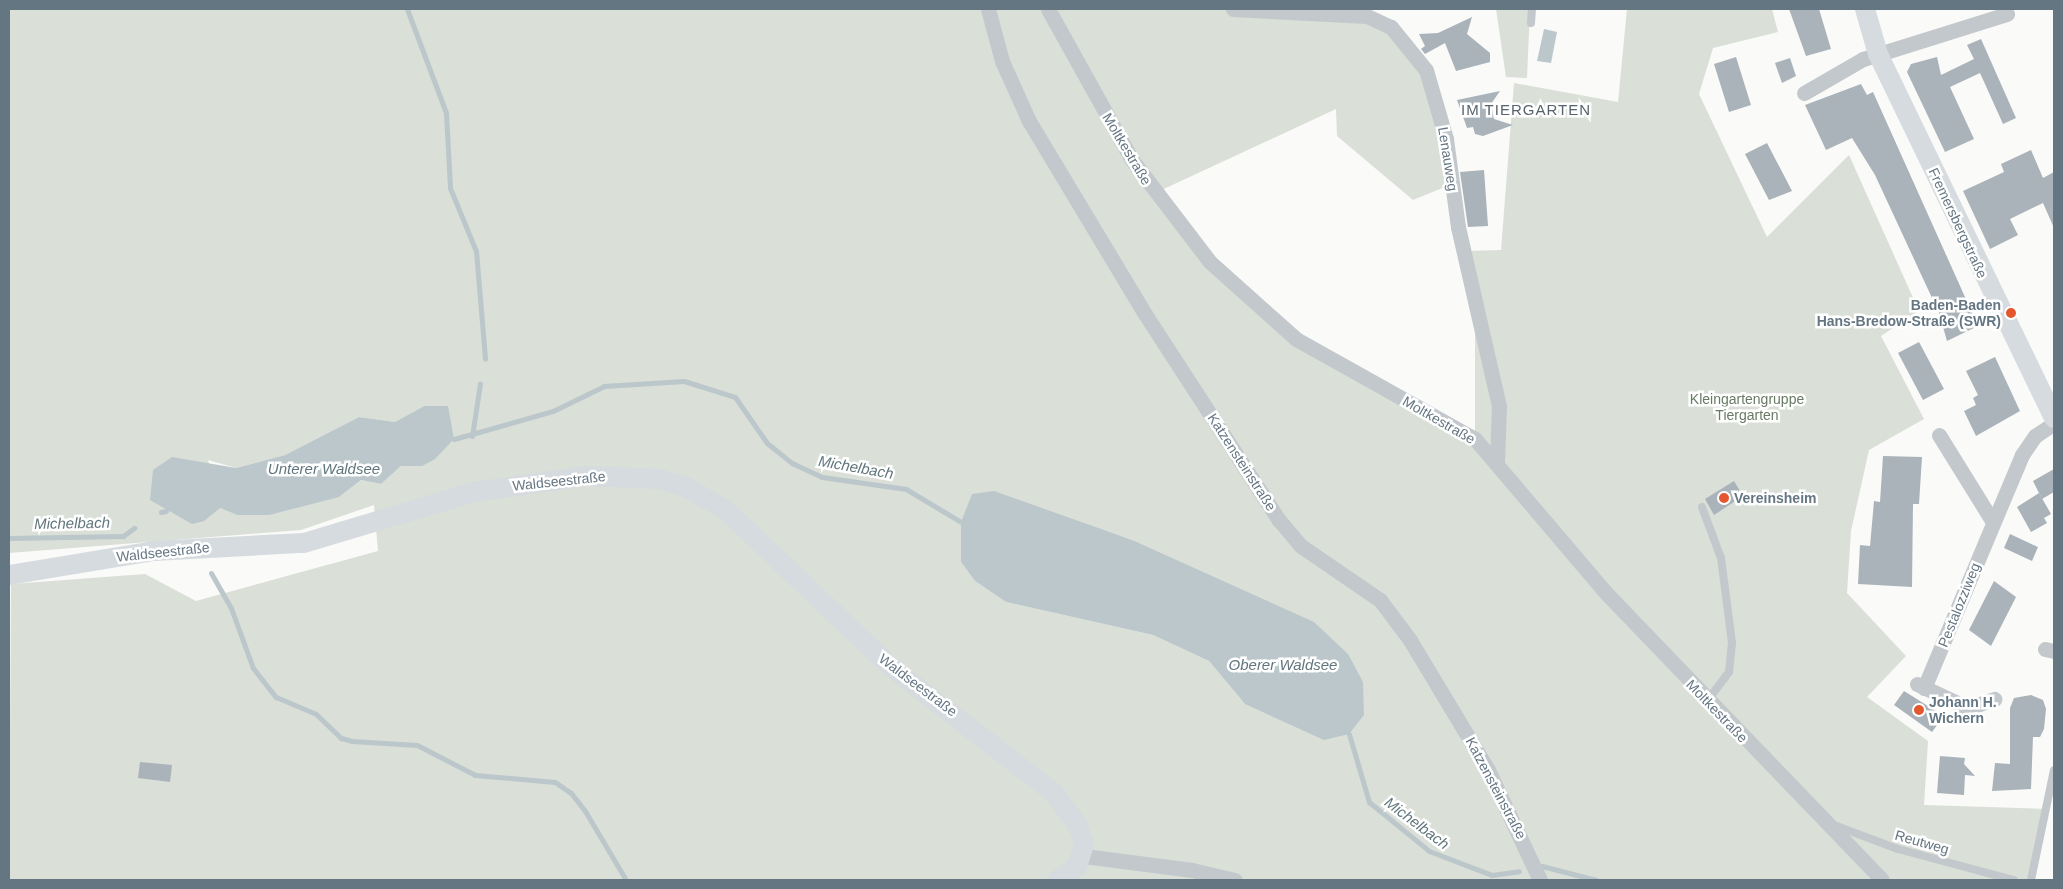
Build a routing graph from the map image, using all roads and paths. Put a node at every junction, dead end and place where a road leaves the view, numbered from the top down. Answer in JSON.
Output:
{"nodes":[{"id":1,"x":988,"y":9,"type":"edge"},
{"id":2,"x":1048,"y":9,"type":"edge"},
{"id":3,"x":1233,"y":9,"type":"edge"},
{"id":4,"x":1532,"y":9,"type":"edge"},
{"id":5,"x":1864,"y":9,"type":"edge"},
{"id":6,"x":2006,"y":14,"type":"dead end"},
{"id":7,"x":1531,"y":23,"type":"dead end"},
{"id":8,"x":1878,"y":54,"type":"junction"},
{"id":9,"x":1804,"y":93,"type":"dead end"},
{"id":10,"x":2054,"y":418,"type":"edge"},
{"id":11,"x":2054,"y":424,"type":"edge"},
{"id":12,"x":1939,"y":435,"type":"dead end"},
{"id":13,"x":1497,"y":461,"type":"junction"},
{"id":14,"x":1702,"y":507,"type":"dead end"},
{"id":15,"x":1993,"y":522,"type":"junction"},
{"id":16,"x":9,"y":575,"type":"edge"},
{"id":17,"x":1994,"y":699,"type":"dead end"},
{"id":18,"x":1707,"y":701,"type":"junction"},
{"id":19,"x":2054,"y":770,"type":"edge"},
{"id":20,"x":1825,"y":822,"type":"junction"},
{"id":21,"x":1084,"y":856,"type":"junction"},
{"id":22,"x":1058,"y":880,"type":"edge"},
{"id":23,"x":1236,"y":880,"type":"edge"},
{"id":24,"x":1540,"y":880,"type":"edge"},
{"id":25,"x":1882,"y":880,"type":"edge"},
{"id":26,"x":2014,"y":880,"type":"edge"},
{"id":27,"x":2031,"y":880,"type":"edge"}],
"edges":[{"from":1,"to":24,"type":"street","name":"Katzensteinstraße"},
{"from":2,"to":13,"type":"street","name":"Moltkestraße"},
{"from":3,"to":13,"type":"street","name":"Lenauweg"},
{"from":4,"to":7,"type":"lane"},
{"from":5,"to":8,"type":"street","name":"Fremersbergstraße"},
{"from":6,"to":8,"type":"street"},
{"from":8,"to":9,"type":"street"},
{"from":8,"to":10,"type":"street","name":"Fremersbergstraße"},
{"from":11,"to":15,"type":"street","name":"Pestalozziweg"},
{"from":12,"to":15,"type":"street"},
{"from":13,"to":18,"type":"street","name":"Moltkestraße"},
{"from":14,"to":18,"type":"lane"},
{"from":15,"to":17,"type":"street","name":"Pestalozziweg"},
{"from":16,"to":21,"type":"street","name":"Waldseestraße"},
{"from":18,"to":20,"type":"street","name":"Moltkestraße"},
{"from":19,"to":27,"type":"lane"},
{"from":20,"to":25,"type":"street","name":"Moltkestraße"},
{"from":20,"to":26,"type":"lane","name":"Reutweg"},
{"from":21,"to":22,"type":"street"},
{"from":21,"to":23,"type":"street"}]}
